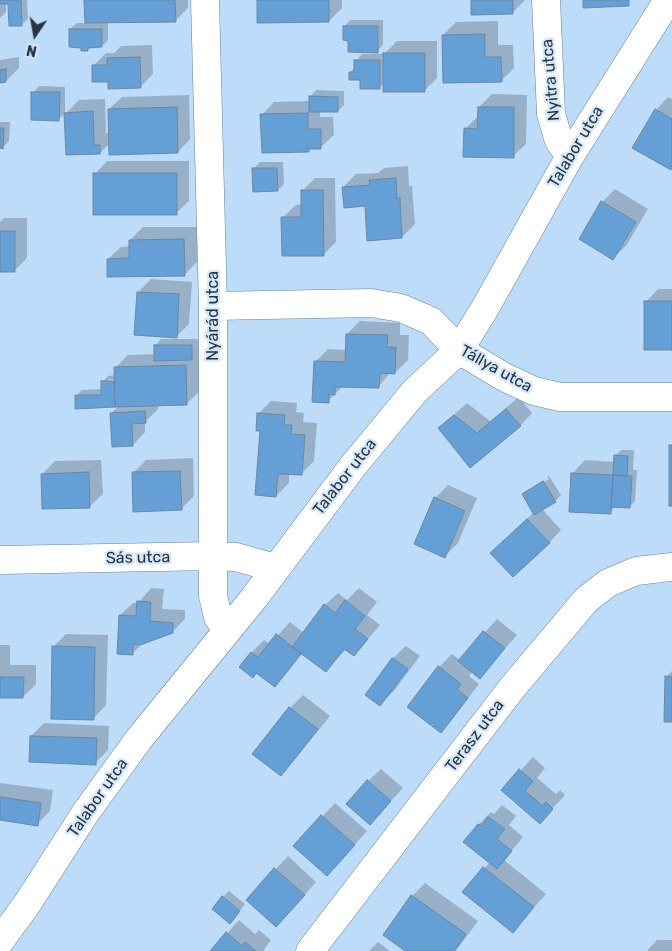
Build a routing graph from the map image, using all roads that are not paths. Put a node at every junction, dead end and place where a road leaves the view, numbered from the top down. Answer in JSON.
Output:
{"nodes":[{"id":1,"x":205,"y":0,"type":"edge"},
{"id":2,"x":546,"y":0,"type":"edge"},
{"id":3,"x":668,"y":0,"type":"edge"},
{"id":4,"x":570,"y":156,"type":"junction"},
{"id":5,"x":213,"y":306,"type":"junction"},
{"id":6,"x":459,"y":350,"type":"junction"},
{"id":7,"x":672,"y":397,"type":"edge"},
{"id":8,"x":212,"y":556,"type":"junction"},
{"id":9,"x":0,"y":560,"type":"edge"},
{"id":10,"x":672,"y":567,"type":"edge"},
{"id":11,"x":275,"y":568,"type":"junction"},
{"id":12,"x":227,"y":630,"type":"junction"},
{"id":13,"x":0,"y":941,"type":"edge"},
{"id":14,"x":310,"y":951,"type":"edge"}],
"edges":[{"from":1,"to":5,"type":"street","name":"Nyárád utca"},
{"from":2,"to":4,"type":"street","name":"Nyitra utca"},
{"from":3,"to":4,"type":"street","name":"Talabor utca"},
{"from":4,"to":6,"type":"street","name":"Talabor utca"},
{"from":5,"to":6,"type":"street","name":"Tállya utca"},
{"from":5,"to":8,"type":"street","name":"Nyárád utca"},
{"from":6,"to":7,"type":"street","name":"Tállya utca"},
{"from":6,"to":11,"type":"street","name":"Talabor utca"},
{"from":8,"to":9,"type":"street","name":"Sás utca"},
{"from":8,"to":11,"type":"street","name":"Sás utca"},
{"from":8,"to":12,"type":"street","name":"Nyárád utca"},
{"from":10,"to":14,"type":"street","name":"Terasz utca"},
{"from":11,"to":12,"type":"street","name":"Talabor utca"},
{"from":12,"to":13,"type":"street","name":"Talabor utca"}]}
